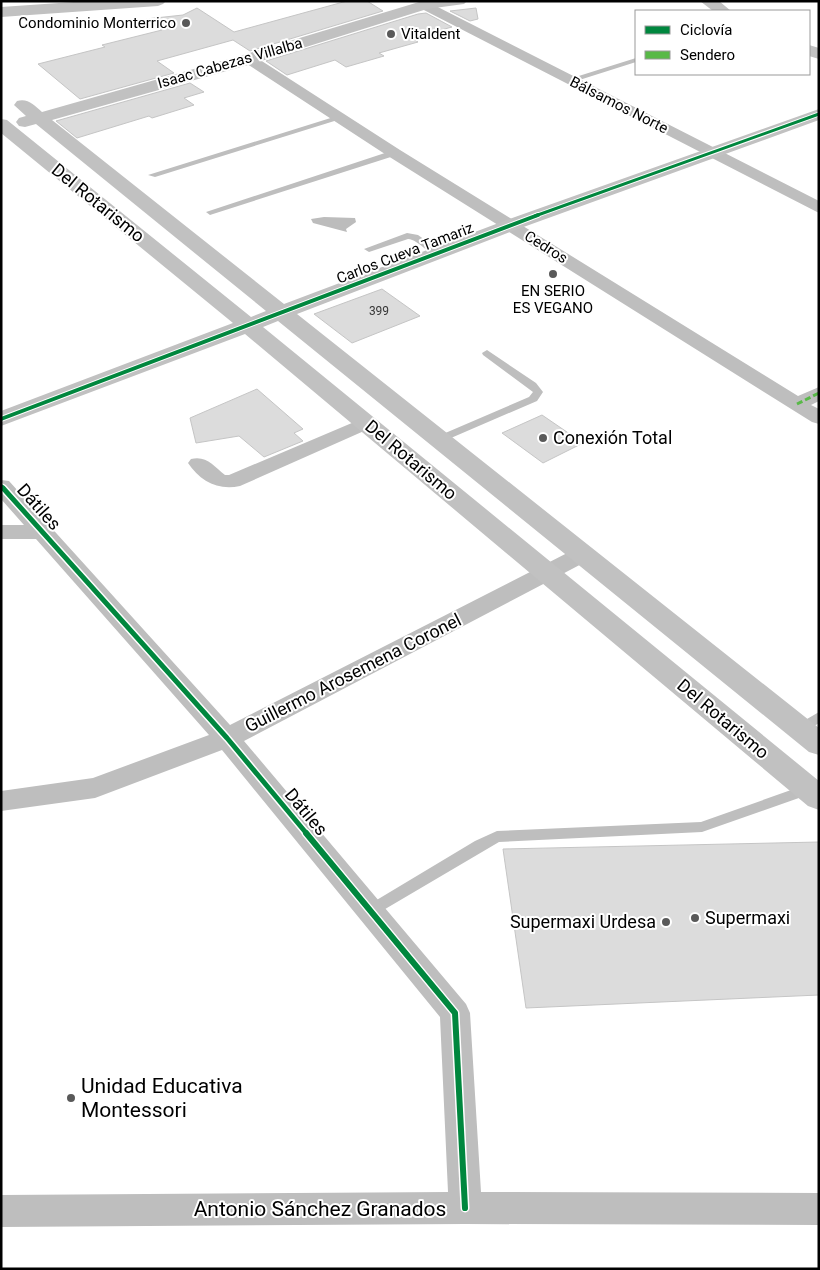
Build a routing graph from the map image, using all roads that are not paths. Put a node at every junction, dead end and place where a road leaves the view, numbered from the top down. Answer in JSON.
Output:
{"nodes":[{"id":1,"x":158,"y":1,"type":"edge"},
{"id":2,"x":394,"y":1,"type":"edge"},
{"id":3,"x":459,"y":1,"type":"edge"},
{"id":4,"x":708,"y":1,"type":"edge"},
{"id":5,"x":126,"y":2,"type":"edge"},
{"id":6,"x":422,"y":3,"type":"edge"},
{"id":7,"x":722,"y":10,"type":"edge"},
{"id":8,"x":1,"y":12,"type":"edge"},
{"id":9,"x":270,"y":36,"type":"dead end"},
{"id":10,"x":249,"y":59,"type":"junction"},
{"id":11,"x":635,"y":60,"type":"edge"},
{"id":12,"x":570,"y":80,"type":"junction"},
{"id":13,"x":35,"y":108,"type":"junction"},
{"id":14,"x":819,"y":114,"type":"edge"},
{"id":15,"x":340,"y":118,"type":"junction"},
{"id":16,"x":2,"y":123,"type":"edge"},
{"id":17,"x":394,"y":153,"type":"junction"},
{"id":18,"x":712,"y":153,"type":"junction"},
{"id":19,"x":152,"y":174,"type":"dead end"},
{"id":20,"x":819,"y":208,"type":"edge"},
{"id":21,"x":210,"y":212,"type":"dead end"},
{"id":22,"x":511,"y":226,"type":"junction"},
{"id":23,"x":369,"y":249,"type":"dead end"},
{"id":24,"x":438,"y":253,"type":"junction"},
{"id":25,"x":282,"y":313,"type":"junction"},
{"id":26,"x":249,"y":326,"type":"junction"},
{"id":27,"x":487,"y":353,"type":"dead end"},
{"id":28,"x":819,"y":393,"type":"edge"},
{"id":29,"x":797,"y":404,"type":"junction"},
{"id":30,"x":819,"y":418,"type":"edge"},
{"id":31,"x":1,"y":419,"type":"edge"},
{"id":32,"x":366,"y":423,"type":"junction"},
{"id":33,"x":440,"y":439,"type":"junction"},
{"id":34,"x":198,"y":463,"type":"dead end"},
{"id":35,"x":1,"y":486,"type":"edge"},
{"id":36,"x":1,"y":532,"type":"edge"},
{"id":37,"x":42,"y":532,"type":"junction"},
{"id":38,"x":582,"y":554,"type":"junction"},
{"id":39,"x":546,"y":572,"type":"junction"},
{"id":40,"x":809,"y":723,"type":"edge"},
{"id":41,"x":227,"y":738,"type":"junction"},
{"id":42,"x":819,"y":744,"type":"edge"},
{"id":43,"x":813,"y":794,"type":"edge"},
{"id":44,"x":1,"y":801,"type":"edge"},
{"id":45,"x":370,"y":911,"type":"junction"},
{"id":46,"x":465,"y":1208,"type":"junction"},
{"id":47,"x":819,"y":1209,"type":"edge"},
{"id":48,"x":1,"y":1211,"type":"edge"}],
"edges":[{"from":1,"to":5,"type":"main road"},
{"from":2,"to":9,"type":"main road","name":"Isaac Cabezas Villalba"},
{"from":3,"to":6,"type":"main road","name":"Isaac Cabezas Villalba"},
{"from":4,"to":7,"type":"main road"},
{"from":5,"to":8,"type":"main road"},
{"from":6,"to":10,"type":"main road","name":"Isaac Cabezas Villalba"},
{"from":6,"to":12,"type":"street","name":"Bálsamos Norte"},
{"from":10,"to":13,"type":"main road","name":"Isaac Cabezas Villalba"},
{"from":10,"to":15,"type":"street","name":"Cedros"},
{"from":11,"to":12,"type":"lane"},
{"from":12,"to":18,"type":"street","name":"Bálsamos Norte"},
{"from":13,"to":16,"type":"main road","name":"Isaac Cabezas Villalba"},
{"from":13,"to":25,"type":"main road","name":"Del Rotarismo"},
{"from":14,"to":18,"type":"main road","name":"Carlos Cueva Tamariz"},
{"from":15,"to":17,"type":"street","name":"Cedros"},
{"from":15,"to":19,"type":"lane"},
{"from":16,"to":26,"type":"main road","name":"Del Rotarismo"},
{"from":17,"to":21,"type":"lane"},
{"from":17,"to":22,"type":"street","name":"Cedros"},
{"from":18,"to":20,"type":"street","name":"Bálsamos Norte"},
{"from":18,"to":22,"type":"main road","name":"Carlos Cueva Tamariz"},
{"from":22,"to":24,"type":"main road","name":"Carlos Cueva Tamariz"},
{"from":22,"to":29,"type":"street","name":"Cedros"},
{"from":23,"to":24,"type":"lane"},
{"from":24,"to":25,"type":"main road","name":"Carlos Cueva Tamariz"},
{"from":25,"to":26,"type":"main road","name":"Carlos Cueva Tamariz"},
{"from":25,"to":33,"type":"main road","name":"Del Rotarismo"},
{"from":26,"to":31,"type":"main road","name":"Carlos Cueva Tamariz"},
{"from":26,"to":32,"type":"main road","name":"Del Rotarismo"},
{"from":27,"to":33,"type":"lane"},
{"from":28,"to":29,"type":"street"},
{"from":29,"to":30,"type":"street","name":"Cedros"},
{"from":32,"to":34,"type":"street"},
{"from":32,"to":39,"type":"main road","name":"Del Rotarismo"},
{"from":33,"to":38,"type":"main road","name":"Del Rotarismo"},
{"from":35,"to":37,"type":"street","name":"Dátiles"},
{"from":36,"to":37,"type":"street"},
{"from":37,"to":41,"type":"street","name":"Dátiles"},
{"from":38,"to":39,"type":"street","name":"Guillermo Arosemena Coronel"},
{"from":38,"to":40,"type":"main road","name":"Del Rotarismo"},
{"from":39,"to":41,"type":"street","name":"Guillermo Arosemena Coronel"},
{"from":39,"to":43,"type":"main road","name":"Del Rotarismo"},
{"from":40,"to":42,"type":"main road","name":"Del Rotarismo"},
{"from":41,"to":44,"type":"street","name":"Guillermo Arosemena Coronel"},
{"from":41,"to":45,"type":"street","name":"Dátiles"},
{"from":43,"to":45,"type":"lane"},
{"from":45,"to":46,"type":"street","name":"Dátiles"},
{"from":46,"to":47,"type":"street","name":"Antonio Sánchez Granados"},
{"from":46,"to":48,"type":"street","name":"Antonio Sánchez Granados"}]}
